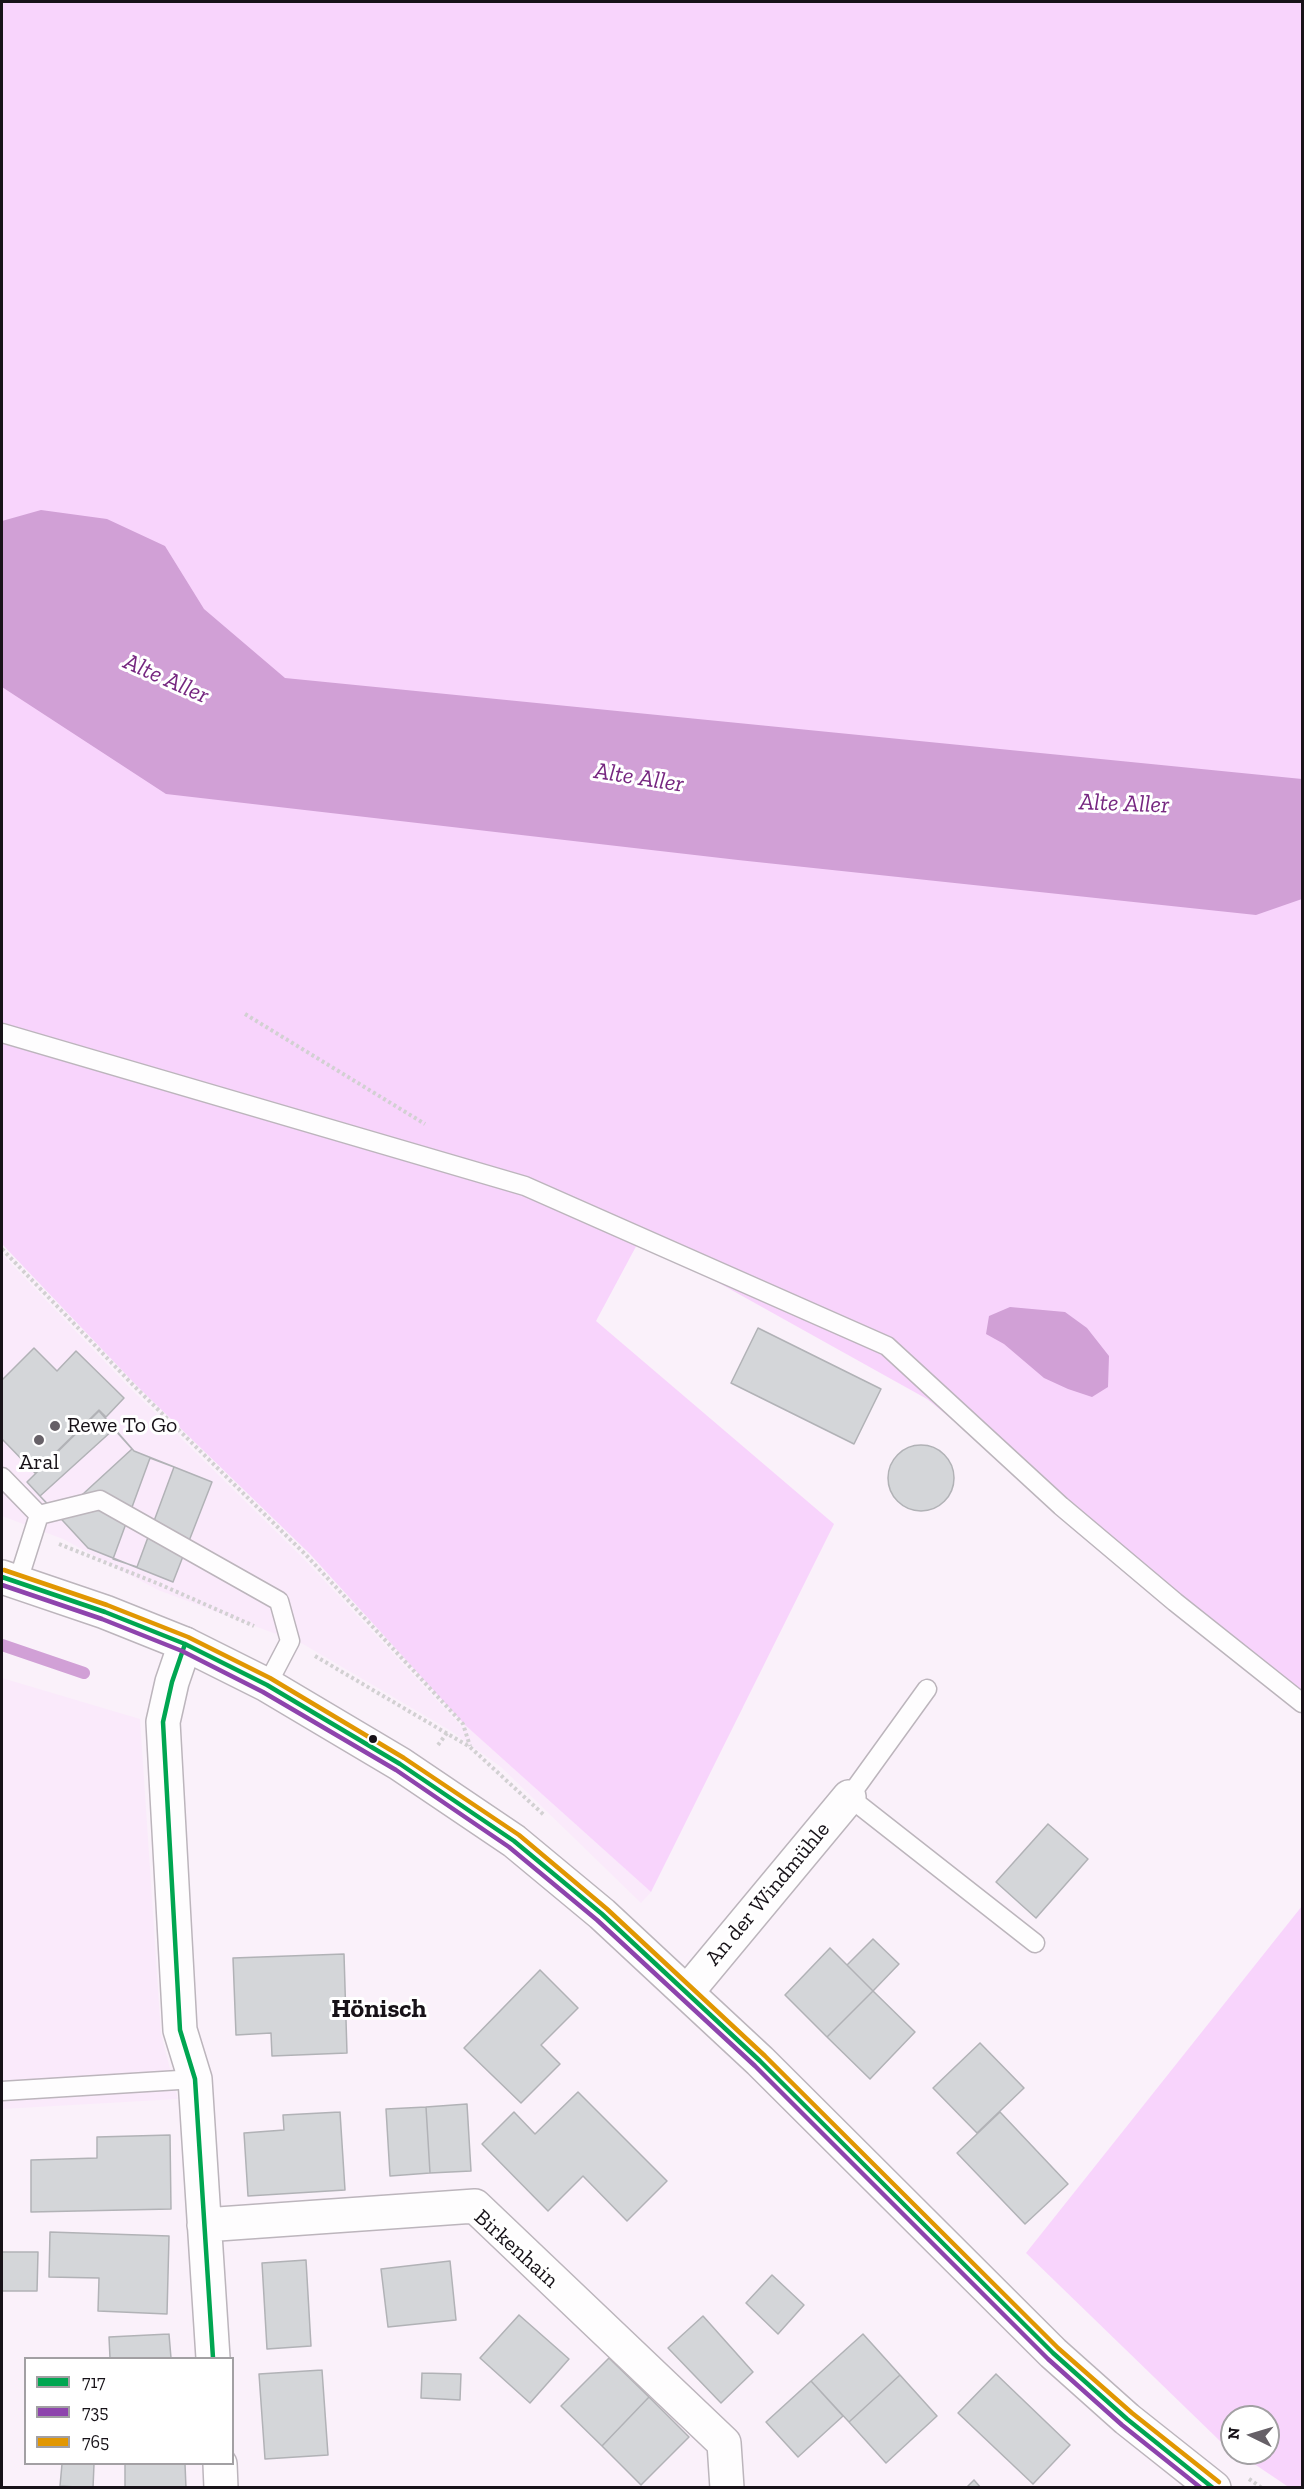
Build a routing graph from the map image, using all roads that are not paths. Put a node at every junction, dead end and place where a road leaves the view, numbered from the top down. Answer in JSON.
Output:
{"nodes":[{"id":1,"x":2,"y":1033,"type":"edge"},
{"id":2,"x":2,"y":1478,"type":"edge"},
{"id":3,"x":39,"y":1515,"type":"junction"},
{"id":4,"x":10,"y":1579,"type":"edge"},
{"id":5,"x":185,"y":1644,"type":"junction"},
{"id":6,"x":267,"y":1685,"type":"junction"},
{"id":7,"x":927,"y":1689,"type":"dead end"},
{"id":8,"x":1302,"y":1703,"type":"edge"},
{"id":9,"x":849,"y":1797,"type":"junction"},
{"id":10,"x":1035,"y":1943,"type":"dead end"},
{"id":11,"x":687,"y":1992,"type":"junction"},
{"id":12,"x":195,"y":2079,"type":"junction"},
{"id":13,"x":2,"y":2091,"type":"edge"},
{"id":14,"x":204,"y":2225,"type":"junction"},
{"id":15,"x":213,"y":2357,"type":"edge"},
{"id":16,"x":220,"y":2465,"type":"edge"},
{"id":17,"x":221,"y":2487,"type":"edge"},
{"id":18,"x":727,"y":2487,"type":"edge"},
{"id":19,"x":1214,"y":2487,"type":"edge"}],
"edges":[{"from":1,"to":8,"type":"lane"},
{"from":2,"to":3,"type":"lane"},
{"from":3,"to":4,"type":"lane"},
{"from":3,"to":6,"type":"lane"},
{"from":4,"to":5,"type":"street"},
{"from":5,"to":6,"type":"street"},
{"from":5,"to":12,"type":"street"},
{"from":6,"to":11,"type":"street"},
{"from":7,"to":9,"type":"lane"},
{"from":9,"to":10,"type":"lane"},
{"from":9,"to":11,"type":"street","name":"An der Windmühle"},
{"from":11,"to":19,"type":"street"},
{"from":12,"to":13,"type":"lane"},
{"from":12,"to":14,"type":"street"},
{"from":14,"to":15,"type":"street"},
{"from":14,"to":18,"type":"street","name":"Birkenhain"},
{"from":16,"to":17,"type":"street"}]}
